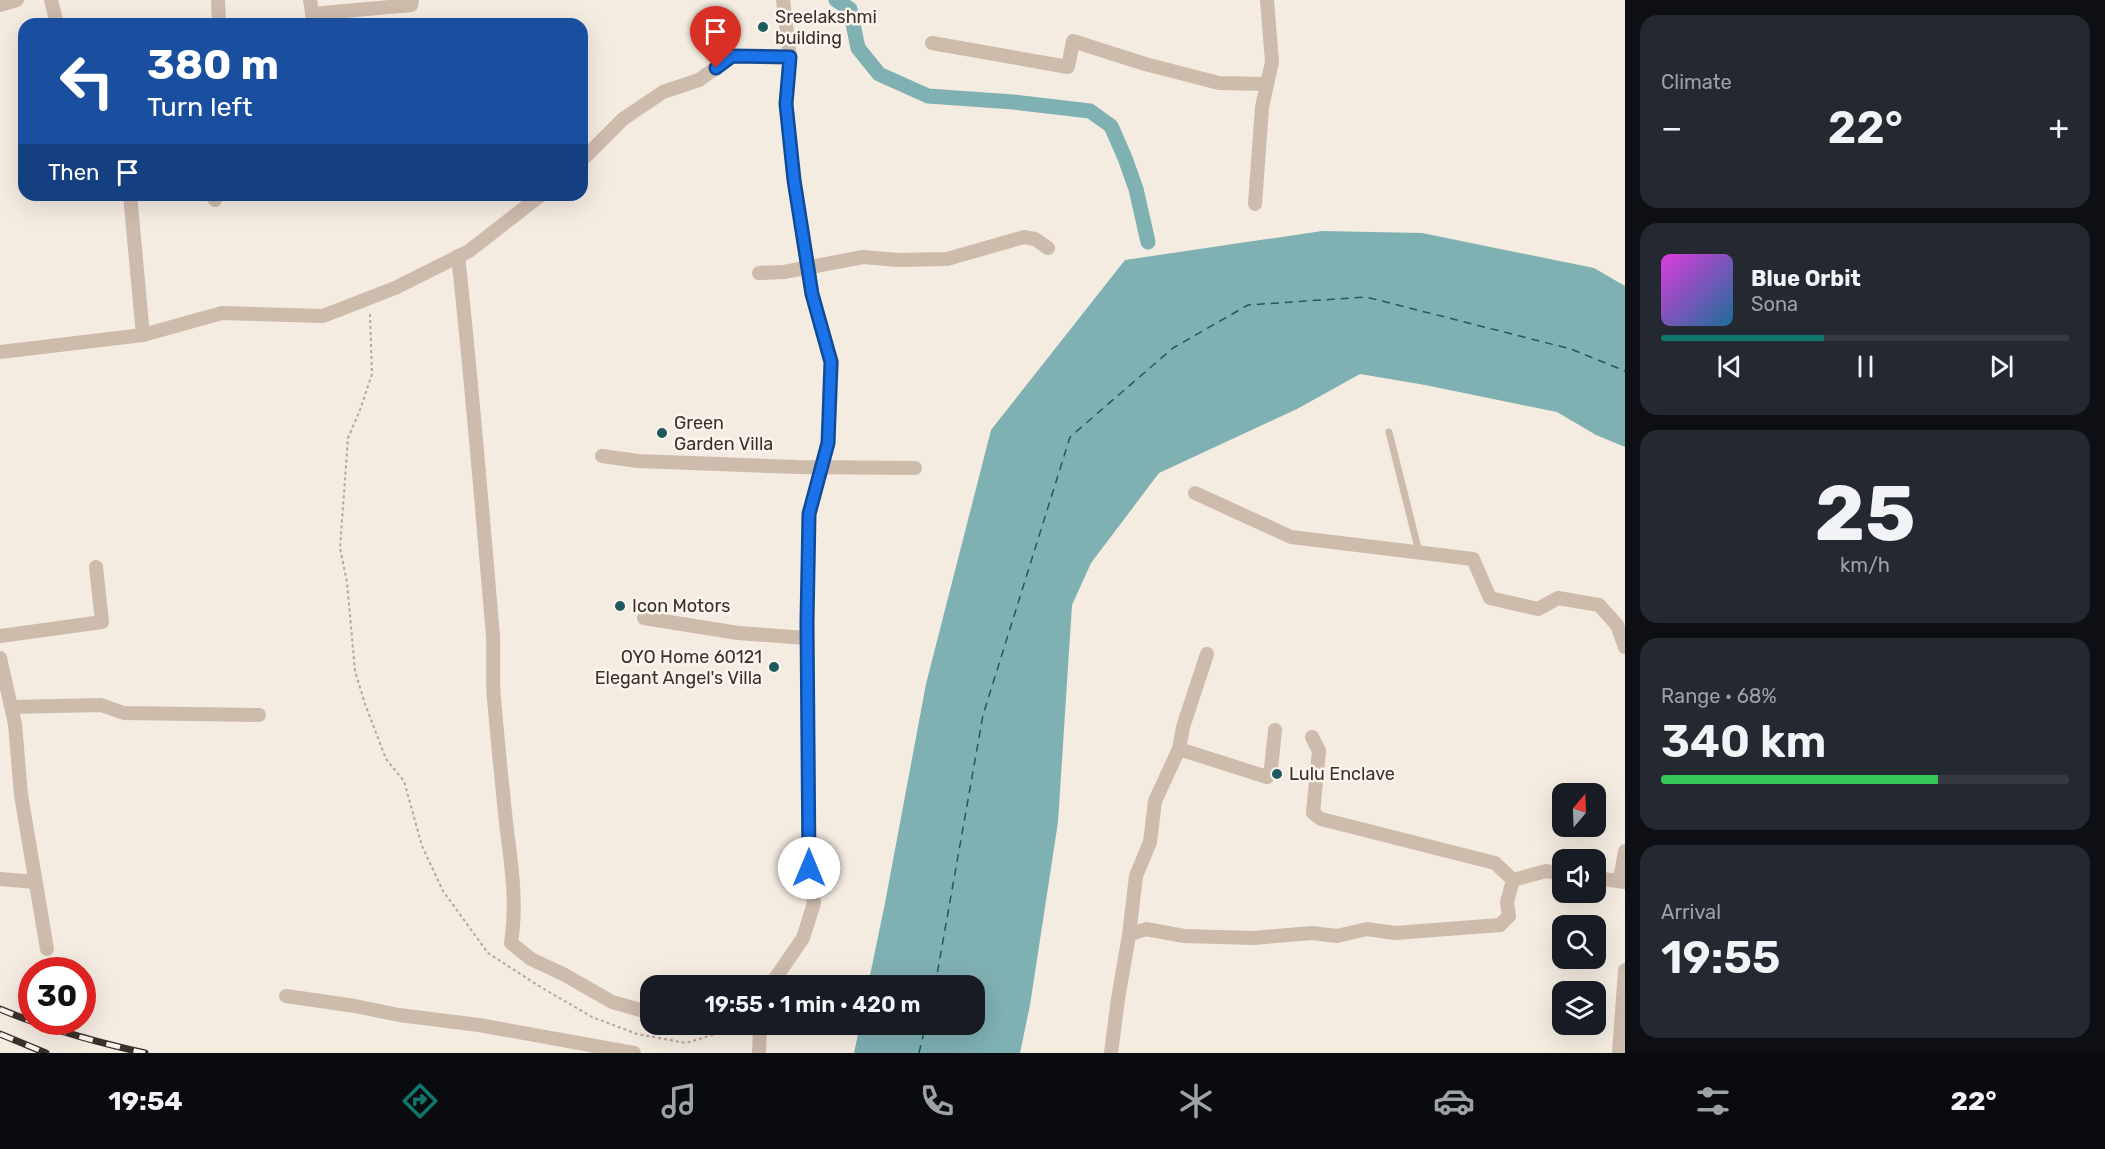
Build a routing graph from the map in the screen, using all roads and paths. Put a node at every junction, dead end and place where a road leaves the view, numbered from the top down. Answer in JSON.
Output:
{"nodes":[{"id":1,"x":17,"y":0,"type":"edge"},
{"id":2,"x":51,"y":0,"type":"edge"},
{"id":3,"x":218,"y":0,"type":"edge"},
{"id":4,"x":412,"y":0,"type":"edge"},
{"id":5,"x":774,"y":0,"type":"edge"},
{"id":6,"x":783,"y":0,"type":"edge"},
{"id":7,"x":1267,"y":0,"type":"edge"},
{"id":8,"x":0,"y":5,"type":"edge"},
{"id":9,"x":312,"y":13,"type":"edge"},
{"id":10,"x":56,"y":18,"type":"edge"},
{"id":11,"x":219,"y":18,"type":"edge"},
{"id":12,"x":786,"y":18,"type":"junction"},
{"id":13,"x":932,"y":44,"type":"dead end"},
{"id":14,"x":790,"y":57,"type":"junction"},
{"id":15,"x":1267,"y":84,"type":"junction"},
{"id":16,"x":588,"y":154,"type":"edge"},
{"id":17,"x":131,"y":201,"type":"edge"},
{"id":18,"x":533,"y":201,"type":"edge"},
{"id":19,"x":1255,"y":204,"type":"dead end"},
{"id":20,"x":1048,"y":248,"type":"dead end"},
{"id":21,"x":458,"y":256,"type":"junction"},
{"id":22,"x":808,"y":268,"type":"junction"},
{"id":23,"x":759,"y":273,"type":"dead end"},
{"id":24,"x":368,"y":298,"type":"junction"},
{"id":25,"x":143,"y":335,"type":"junction"},
{"id":26,"x":0,"y":352,"type":"edge"},
{"id":27,"x":1389,"y":432,"type":"dead end"},
{"id":28,"x":602,"y":456,"type":"dead end"},
{"id":29,"x":822,"y":467,"type":"junction"},
{"id":30,"x":915,"y":468,"type":"dead end"},
{"id":31,"x":1195,"y":493,"type":"dead end"},
{"id":32,"x":1420,"y":553,"type":"junction"},
{"id":33,"x":96,"y":567,"type":"dead end"},
{"id":34,"x":644,"y":618,"type":"dead end"},
{"id":35,"x":1621,"y":624,"type":"edge"},
{"id":36,"x":0,"y":636,"type":"edge"},
{"id":37,"x":807,"y":638,"type":"junction"},
{"id":38,"x":1625,"y":647,"type":"edge"},
{"id":39,"x":0,"y":649,"type":"edge"},
{"id":40,"x":1207,"y":654,"type":"dead end"},
{"id":41,"x":0,"y":658,"type":"edge"},
{"id":42,"x":12,"y":707,"type":"junction"},
{"id":43,"x":259,"y":715,"type":"dead end"},
{"id":44,"x":1275,"y":730,"type":"dead end"},
{"id":45,"x":1312,"y":737,"type":"dead end"},
{"id":46,"x":1179,"y":749,"type":"junction"},
{"id":47,"x":1625,"y":851,"type":"edge"},
{"id":48,"x":1552,"y":872,"type":"edge"},
{"id":49,"x":0,"y":879,"type":"edge"},
{"id":50,"x":1606,"y":879,"type":"edge"},
{"id":51,"x":1513,"y":880,"type":"junction"},
{"id":52,"x":1622,"y":881,"type":"edge"},
{"id":53,"x":35,"y":882,"type":"junction"},
{"id":54,"x":1129,"y":935,"type":"junction"},
{"id":55,"x":47,"y":949,"type":"dead end"},
{"id":56,"x":1625,"y":970,"type":"edge"},
{"id":57,"x":778,"y":975,"type":"edge"},
{"id":58,"x":286,"y":996,"type":"dead end"},
{"id":59,"x":640,"y":1010,"type":"edge"},
{"id":60,"x":640,"y":1035,"type":"edge"},
{"id":61,"x":642,"y":1035,"type":"edge"},
{"id":62,"x":712,"y":1035,"type":"edge"},
{"id":63,"x":760,"y":1035,"type":"edge"},
{"id":64,"x":634,"y":1053,"type":"edge"},
{"id":65,"x":759,"y":1053,"type":"edge"},
{"id":66,"x":1111,"y":1053,"type":"edge"},
{"id":67,"x":1619,"y":1053,"type":"edge"}],
"edges":[{"from":1,"to":8,"type":"street"},
{"from":2,"to":10,"type":"street"},
{"from":3,"to":11,"type":"street"},
{"from":4,"to":9,"type":"street"},
{"from":5,"to":12,"type":"street"},
{"from":6,"to":12,"type":"street"},
{"from":7,"to":15,"type":"street"},
{"from":12,"to":14,"type":"street"},
{"from":13,"to":15,"type":"street"},
{"from":14,"to":16,"type":"street"},
{"from":14,"to":22,"type":"street"},
{"from":15,"to":19,"type":"street"},
{"from":17,"to":25,"type":"street"},
{"from":18,"to":21,"type":"street"},
{"from":20,"to":22,"type":"street"},
{"from":21,"to":24,"type":"street"},
{"from":21,"to":59,"type":"street"},
{"from":22,"to":23,"type":"street"},
{"from":22,"to":29,"type":"street"},
{"from":24,"to":25,"type":"street"},
{"from":24,"to":60,"type":"path"},
{"from":25,"to":26,"type":"street"},
{"from":27,"to":32,"type":"lane"},
{"from":28,"to":29,"type":"street"},
{"from":29,"to":30,"type":"street"},
{"from":29,"to":37,"type":"street"},
{"from":31,"to":32,"type":"street"},
{"from":32,"to":35,"type":"street"},
{"from":33,"to":36,"type":"street"},
{"from":34,"to":37,"type":"street"},
{"from":35,"to":38,"type":"street"},
{"from":37,"to":57,"type":"street"},
{"from":39,"to":41,"type":"street"},
{"from":40,"to":46,"type":"street"},
{"from":41,"to":42,"type":"street"},
{"from":42,"to":43,"type":"street"},
{"from":42,"to":53,"type":"street"},
{"from":44,"to":46,"type":"street"},
{"from":45,"to":51,"type":"street"},
{"from":46,"to":54,"type":"street"},
{"from":47,"to":52,"type":"street"},
{"from":48,"to":51,"type":"street"},
{"from":49,"to":53,"type":"street"},
{"from":50,"to":52,"type":"street"},
{"from":51,"to":54,"type":"street"},
{"from":53,"to":55,"type":"street"},
{"from":54,"to":66,"type":"street"},
{"from":56,"to":67,"type":"street"},
{"from":58,"to":64,"type":"street"},
{"from":61,"to":62,"type":"path"},
{"from":63,"to":65,"type":"street"}]}
